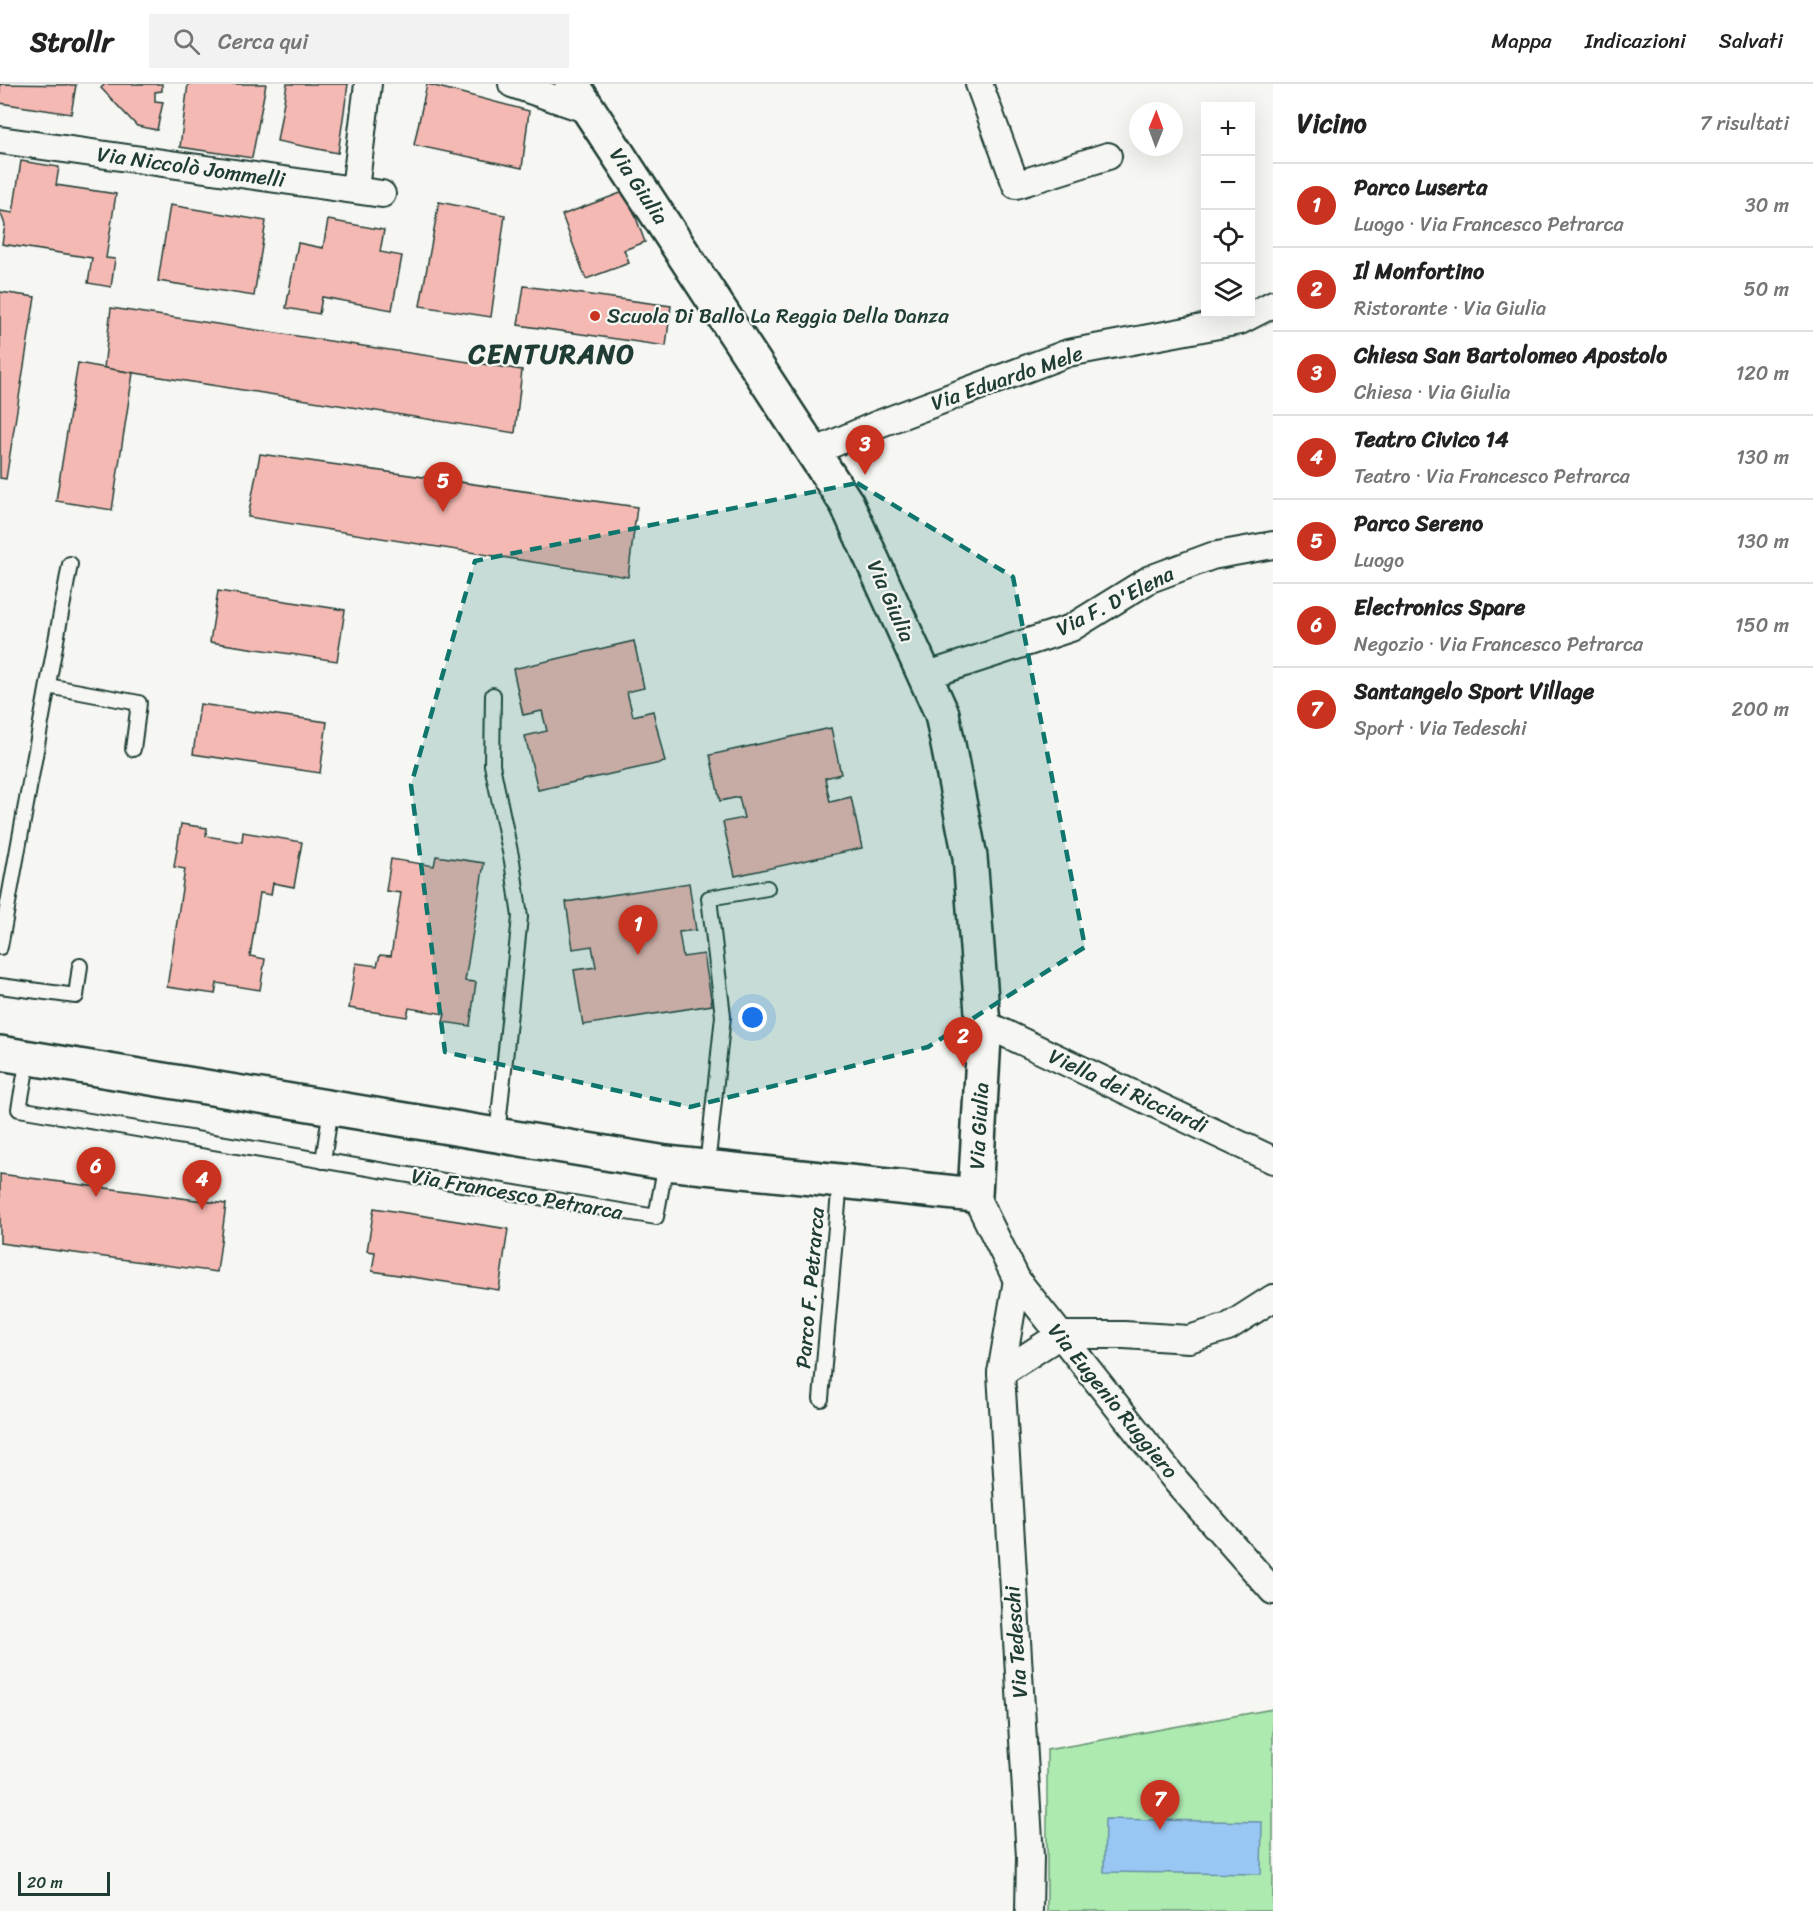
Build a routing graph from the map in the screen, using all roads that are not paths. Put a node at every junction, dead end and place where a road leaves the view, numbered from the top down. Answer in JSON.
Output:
{"nodes":[{"id":1,"x":368,"y":84,"type":"edge"},
{"id":2,"x":512,"y":84,"type":"edge"},
{"id":3,"x":979,"y":84,"type":"edge"},
{"id":4,"x":580,"y":97,"type":"edge"},
{"id":5,"x":0,"y":140,"type":"edge"},
{"id":6,"x":1108,"y":156,"type":"dead end"},
{"id":7,"x":356,"y":189,"type":"junction"},
{"id":8,"x":382,"y":194,"type":"dead end"},
{"id":9,"x":1273,"y":304,"type":"edge"},
{"id":10,"x":814,"y":452,"type":"junction"},
{"id":11,"x":1273,"y":545,"type":"edge"},
{"id":12,"x":70,"y":564,"type":"dead end"},
{"id":13,"x":925,"y":676,"type":"junction"},
{"id":14,"x":48,"y":686,"type":"junction"},
{"id":15,"x":493,"y":694,"type":"dead end"},
{"id":16,"x":133,"y":749,"type":"dead end"},
{"id":17,"x":767,"y":888,"type":"dead end"},
{"id":18,"x":0,"y":948,"type":"edge"},
{"id":19,"x":80,"y":966,"type":"dead end"},
{"id":20,"x":0,"y":986,"type":"edge"},
{"id":21,"x":983,"y":1023,"type":"junction"},
{"id":22,"x":14,"y":1055,"type":"edge"},
{"id":23,"x":331,"y":1108,"type":"junction"},
{"id":24,"x":497,"y":1135,"type":"junction"},
{"id":25,"x":1273,"y":1160,"type":"edge"},
{"id":26,"x":323,"y":1161,"type":"junction"},
{"id":27,"x":666,"y":1163,"type":"junction"},
{"id":28,"x":707,"y":1167,"type":"junction"},
{"id":29,"x":840,"y":1181,"type":"junction"},
{"id":30,"x":975,"y":1195,"type":"junction"},
{"id":31,"x":1017,"y":1280,"type":"junction"},
{"id":32,"x":1273,"y":1298,"type":"edge"},
{"id":33,"x":1060,"y":1335,"type":"junction"},
{"id":34,"x":1001,"y":1373,"type":"junction"},
{"id":35,"x":821,"y":1399,"type":"dead end"},
{"id":36,"x":1273,"y":1591,"type":"edge"},
{"id":37,"x":1029,"y":1911,"type":"edge"}],
"edges":[{"from":1,"to":7,"type":"street"},
{"from":2,"to":4,"type":"street"},
{"from":3,"to":6,"type":"street"},
{"from":4,"to":10,"type":"main road","name":"Via Giulia"},
{"from":5,"to":7,"type":"street","name":"Via Niccolò Jommelli"},
{"from":7,"to":8,"type":"street","name":"Via Niccolò Jommelli"},
{"from":9,"to":10,"type":"street","name":"Via Eduardo Mele"},
{"from":10,"to":13,"type":"main road","name":"Via Giulia"},
{"from":11,"to":13,"type":"street","name":"Via F. D'Elena"},
{"from":12,"to":14,"type":"lane"},
{"from":13,"to":21,"type":"main road","name":"Via Giulia"},
{"from":14,"to":16,"type":"lane"},
{"from":14,"to":18,"type":"lane"},
{"from":15,"to":24,"type":"lane"},
{"from":17,"to":28,"type":"lane"},
{"from":19,"to":20,"type":"lane"},
{"from":21,"to":25,"type":"street","name":"Viella dei Ricciardi"},
{"from":21,"to":30,"type":"main road","name":"Via Giulia"},
{"from":22,"to":23,"type":"main road","name":"Via Francesco Petrarca"},
{"from":22,"to":26,"type":"lane","name":"Via Francesco Petrarca"},
{"from":23,"to":24,"type":"main road","name":"Via Francesco Petrarca"},
{"from":23,"to":26,"type":"lane"},
{"from":24,"to":27,"type":"main road","name":"Via Francesco Petrarca"},
{"from":26,"to":27,"type":"lane","name":"Via Francesco Petrarca"},
{"from":27,"to":28,"type":"main road","name":"Via Francesco Petrarca"},
{"from":28,"to":29,"type":"main road","name":"Via Francesco Petrarca"},
{"from":29,"to":30,"type":"main road","name":"Via Francesco Petrarca"},
{"from":29,"to":35,"type":"lane","name":"Parco F. Petrarca"},
{"from":30,"to":31,"type":"street","name":"Via Eugenio Ruggiero"},
{"from":31,"to":33,"type":"street","name":"Via Eugenio Ruggiero"},
{"from":31,"to":34,"type":"street","name":"Via Tedeschi"},
{"from":32,"to":33,"type":"street"},
{"from":33,"to":34,"type":"street"},
{"from":33,"to":36,"type":"street","name":"Via Eugenio Ruggiero"},
{"from":34,"to":37,"type":"street","name":"Via Tedeschi"}]}
